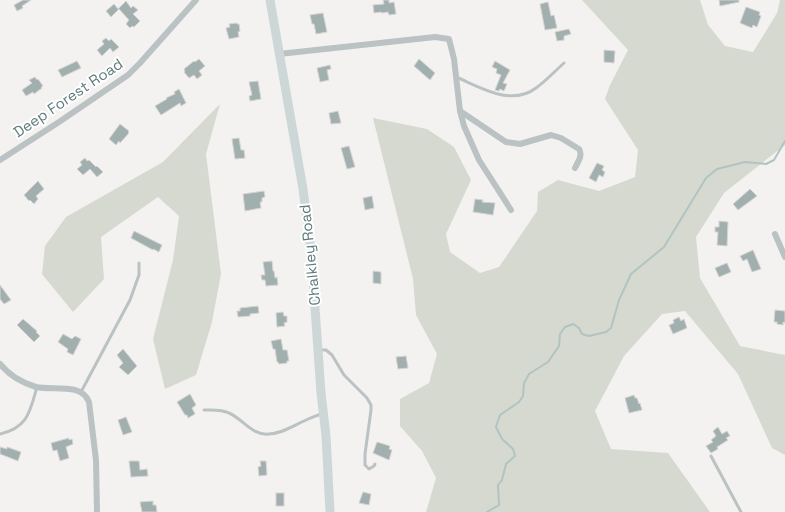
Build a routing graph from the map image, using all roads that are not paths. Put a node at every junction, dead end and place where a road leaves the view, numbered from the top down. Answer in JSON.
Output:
{"nodes":[{"id":1,"x":196,"y":0,"type":"edge"},
{"id":2,"x":270,"y":0,"type":"edge"},
{"id":3,"x":279,"y":54,"type":"junction"},
{"id":4,"x":564,"y":63,"type":"dead end"},
{"id":5,"x":456,"y":77,"type":"junction"},
{"id":6,"x":460,"y":111,"type":"junction"},
{"id":7,"x":0,"y":160,"type":"edge"},
{"id":8,"x":575,"y":168,"type":"dead end"},
{"id":9,"x":512,"y":210,"type":"dead end"},
{"id":10,"x":775,"y":234,"type":"dead end"},
{"id":11,"x":785,"y":256,"type":"edge"},
{"id":12,"x":139,"y":263,"type":"dead end"},
{"id":13,"x":318,"y":350,"type":"junction"},
{"id":14,"x":0,"y":364,"type":"edge"},
{"id":15,"x":37,"y":387,"type":"junction"},
{"id":16,"x":80,"y":392,"type":"junction"},
{"id":17,"x":204,"y":410,"type":"dead end"},
{"id":18,"x":323,"y":413,"type":"junction"},
{"id":19,"x":0,"y":434,"type":"edge"},
{"id":20,"x":711,"y":456,"type":"dead end"},
{"id":21,"x":375,"y":464,"type":"dead end"},
{"id":22,"x":97,"y":512,"type":"edge"},
{"id":23,"x":330,"y":512,"type":"edge"},
{"id":24,"x":741,"y":512,"type":"edge"}],
"edges":[{"from":1,"to":7,"type":"street","name":"Deep Forest Road"},
{"from":2,"to":3,"type":"street","name":"Chalkley Road"},
{"from":3,"to":5,"type":"street"},
{"from":3,"to":13,"type":"street","name":"Chalkley Road"},
{"from":4,"to":5,"type":"lane"},
{"from":5,"to":6,"type":"street"},
{"from":6,"to":8,"type":"street"},
{"from":6,"to":9,"type":"street"},
{"from":10,"to":11,"type":"street"},
{"from":12,"to":16,"type":"lane"},
{"from":13,"to":18,"type":"street","name":"Chalkley Road"},
{"from":13,"to":21,"type":"lane"},
{"from":14,"to":15,"type":"street"},
{"from":15,"to":16,"type":"street"},
{"from":15,"to":19,"type":"lane"},
{"from":16,"to":22,"type":"street"},
{"from":17,"to":18,"type":"lane"},
{"from":18,"to":23,"type":"street","name":"Chalkley Road"},
{"from":20,"to":24,"type":"lane"}]}
